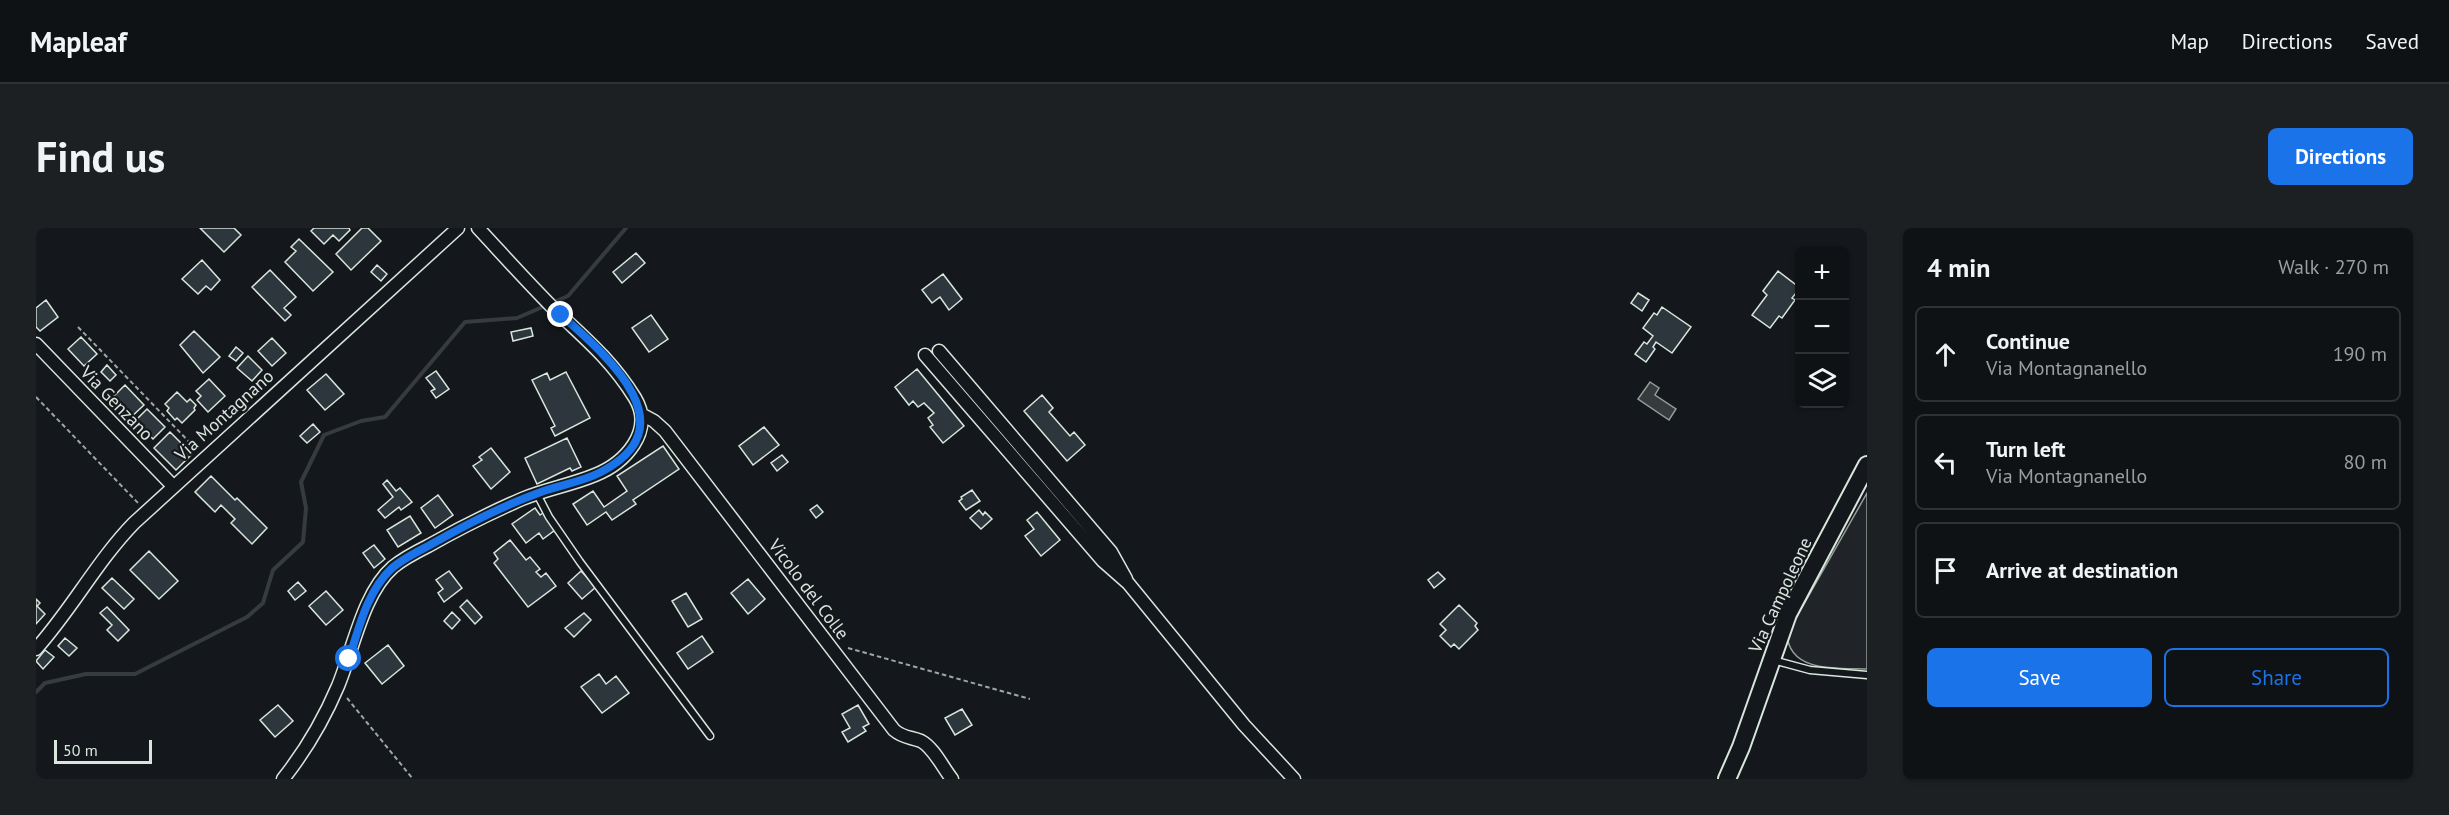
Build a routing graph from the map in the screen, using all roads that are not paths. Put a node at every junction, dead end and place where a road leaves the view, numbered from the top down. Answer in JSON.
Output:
{"nodes":[{"id":1,"x":458,"y":228,"type":"edge"},
{"id":2,"x":478,"y":228,"type":"edge"},
{"id":3,"x":36,"y":344,"type":"edge"},
{"id":4,"x":939,"y":351,"type":"dead end"},
{"id":5,"x":925,"y":355,"type":"dead end"},
{"id":6,"x":641,"y":414,"type":"junction"},
{"id":7,"x":1867,"y":465,"type":"edge"},
{"id":8,"x":173,"y":486,"type":"junction"},
{"id":9,"x":537,"y":493,"type":"junction"},
{"id":10,"x":1128,"y":583,"type":"junction"},
{"id":11,"x":37,"y":645,"type":"edge"},
{"id":12,"x":1771,"y":660,"type":"junction"},
{"id":13,"x":1867,"y":675,"type":"edge"},
{"id":14,"x":711,"y":736,"type":"dead end"},
{"id":15,"x":283,"y":779,"type":"edge"},
{"id":16,"x":952,"y":779,"type":"edge"},
{"id":17,"x":1294,"y":779,"type":"edge"},
{"id":18,"x":1727,"y":779,"type":"edge"}],
"edges":[{"from":1,"to":8,"type":"street","name":"Via Montagnano"},
{"from":2,"to":6,"type":"street"},
{"from":3,"to":8,"type":"street","name":"Via Genzano"},
{"from":4,"to":10,"type":"street"},
{"from":5,"to":10,"type":"street"},
{"from":6,"to":9,"type":"street"},
{"from":6,"to":16,"type":"street","name":"Vicolo del Colle"},
{"from":7,"to":12,"type":"street","name":"Via Campoleone"},
{"from":8,"to":11,"type":"street","name":"Via Montagnano"},
{"from":9,"to":14,"type":"lane"},
{"from":9,"to":15,"type":"street"},
{"from":10,"to":17,"type":"street"},
{"from":12,"to":13,"type":"lane"},
{"from":12,"to":18,"type":"street","name":"Via Campoleone"}]}
